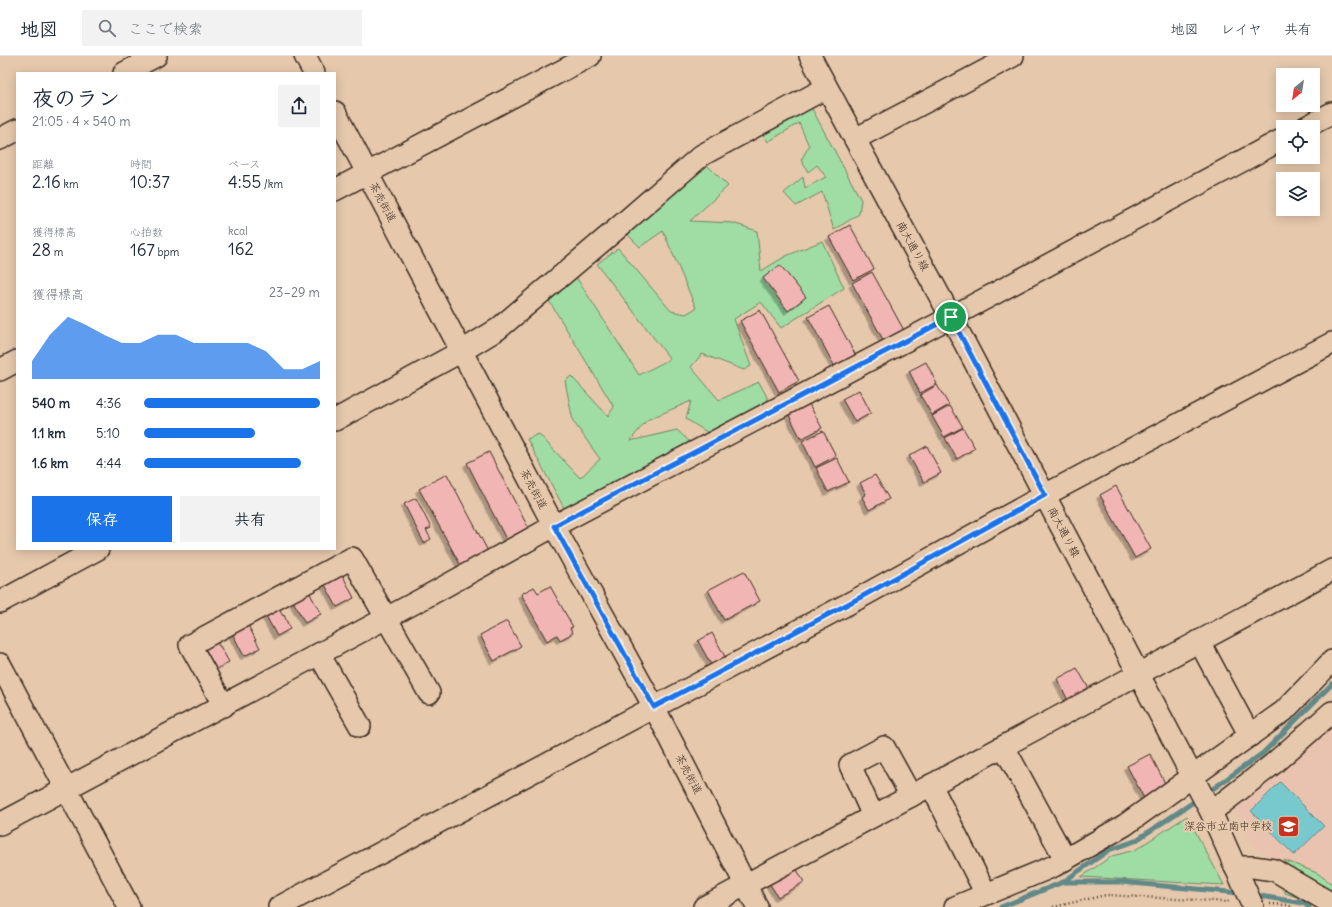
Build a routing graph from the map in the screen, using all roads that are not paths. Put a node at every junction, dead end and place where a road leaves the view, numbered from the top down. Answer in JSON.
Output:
{"nodes":[{"id":1,"x":156,"y":56,"type":"edge"},
{"id":2,"x":305,"y":56,"type":"edge"},
{"id":3,"x":590,"y":56,"type":"edge"},
{"id":4,"x":810,"y":56,"type":"edge"},
{"id":5,"x":1013,"y":56,"type":"edge"},
{"id":6,"x":126,"y":72,"type":"edge"},
{"id":7,"x":313,"y":72,"type":"edge"},
{"id":8,"x":826,"y":88,"type":"junction"},
{"id":9,"x":1332,"y":113,"type":"edge"},
{"id":10,"x":336,"y":114,"type":"edge"},
{"id":11,"x":1319,"y":120,"type":"edge"},
{"id":12,"x":16,"y":131,"type":"edge"},
{"id":13,"x":0,"y":139,"type":"edge"},
{"id":14,"x":855,"y":139,"type":"junction"},
{"id":15,"x":1276,"y":143,"type":"edge"},
{"id":16,"x":368,"y":173,"type":"junction"},
{"id":17,"x":336,"y":189,"type":"edge"},
{"id":18,"x":951,"y":317,"type":"junction"},
{"id":19,"x":1332,"y":343,"type":"edge"},
{"id":20,"x":462,"y":351,"type":"junction"},
{"id":21,"x":16,"y":362,"type":"edge"},
{"id":22,"x":0,"y":370,"type":"edge"},
{"id":23,"x":336,"y":419,"type":"edge"},
{"id":24,"x":1045,"y":495,"type":"junction"},
{"id":25,"x":554,"y":526,"type":"junction"},
{"id":26,"x":96,"y":550,"type":"edge"},
{"id":27,"x":1332,"y":570,"type":"edge"},
{"id":28,"x":0,"y":602,"type":"edge"},
{"id":29,"x":388,"y":618,"type":"junction"},
{"id":30,"x":1199,"y":641,"type":"junction"},
{"id":31,"x":319,"y":654,"type":"junction"},
{"id":32,"x":0,"y":664,"type":"edge"},
{"id":33,"x":1328,"y":673,"type":"edge"},
{"id":34,"x":1139,"y":674,"type":"junction"},
{"id":35,"x":429,"y":693,"type":"dead end"},
{"id":36,"x":224,"y":706,"type":"junction"},
{"id":37,"x":654,"y":707,"type":"junction"},
{"id":38,"x":1332,"y":712,"type":"edge"},
{"id":39,"x":360,"y":726,"type":"dead end"},
{"id":40,"x":1250,"y":736,"type":"junction"},
{"id":41,"x":1004,"y":747,"type":"junction"},
{"id":42,"x":1193,"y":777,"type":"junction"},
{"id":43,"x":931,"y":785,"type":"junction"},
{"id":44,"x":66,"y":790,"type":"junction"},
{"id":45,"x":911,"y":796,"type":"junction"},
{"id":46,"x":1211,"y":812,"type":"junction"},
{"id":47,"x":873,"y":816,"type":"junction"},
{"id":48,"x":0,"y":824,"type":"edge"},
{"id":49,"x":1065,"y":860,"type":"junction"},
{"id":50,"x":1235,"y":867,"type":"junction"},
{"id":51,"x":746,"y":884,"type":"junction"},
{"id":52,"x":986,"y":894,"type":"junction"},
{"id":53,"x":1332,"y":904,"type":"edge"},
{"id":54,"x":1252,"y":905,"type":"edge"},
{"id":55,"x":129,"y":907,"type":"edge"},
{"id":56,"x":279,"y":907,"type":"edge"},
{"id":57,"x":704,"y":907,"type":"edge"},
{"id":58,"x":757,"y":907,"type":"edge"},
{"id":59,"x":955,"y":907,"type":"edge"}],
"edges":[{"from":1,"to":6,"type":"street"},
{"from":2,"to":7,"type":"street"},
{"from":3,"to":16,"type":"street"},
{"from":4,"to":8,"type":"street","name":"南大通り線"},
{"from":5,"to":14,"type":"street"},
{"from":8,"to":14,"type":"street","name":"南大通り線"},
{"from":8,"to":20,"type":"street"},
{"from":9,"to":11,"type":"street"},
{"from":10,"to":16,"type":"street","name":"茶売街道"},
{"from":12,"to":13,"type":"street"},
{"from":14,"to":18,"type":"street","name":"南大通り線"},
{"from":15,"to":18,"type":"street"},
{"from":16,"to":17,"type":"street"},
{"from":16,"to":20,"type":"street","name":"茶売街道"},
{"from":18,"to":24,"type":"street","name":"南大通り線"},
{"from":18,"to":25,"type":"street"},
{"from":19,"to":24,"type":"street"},
{"from":20,"to":23,"type":"street"},
{"from":20,"to":25,"type":"street","name":"茶売街道"},
{"from":21,"to":22,"type":"street"},
{"from":24,"to":34,"type":"street","name":"南大通り線"},
{"from":24,"to":37,"type":"street"},
{"from":25,"to":29,"type":"street"},
{"from":25,"to":37,"type":"street","name":"茶売街道"},
{"from":26,"to":28,"type":"street"},
{"from":27,"to":30,"type":"street"},
{"from":29,"to":31,"type":"street"},
{"from":29,"to":35,"type":"street"},
{"from":29,"to":36,"type":"street"},
{"from":30,"to":34,"type":"street"},
{"from":30,"to":40,"type":"street"},
{"from":31,"to":36,"type":"street"},
{"from":31,"to":39,"type":"street"},
{"from":32,"to":44,"type":"street"},
{"from":33,"to":40,"type":"street"},
{"from":34,"to":41,"type":"street"},
{"from":34,"to":42,"type":"street","name":"南大通り線"},
{"from":36,"to":44,"type":"street"},
{"from":37,"to":51,"type":"street","name":"茶売街道"},
{"from":37,"to":56,"type":"street"},
{"from":38,"to":46,"type":"street"},
{"from":40,"to":42,"type":"street"},
{"from":41,"to":43,"type":"street"},
{"from":41,"to":49,"type":"street"},
{"from":42,"to":46,"type":"street","name":"南大通り線"},
{"from":42,"to":49,"type":"street"},
{"from":43,"to":45,"type":"street"},
{"from":43,"to":52,"type":"street"},
{"from":44,"to":48,"type":"street"},
{"from":44,"to":55,"type":"street"},
{"from":45,"to":47,"type":"street"},
{"from":45,"to":47,"type":"street"},
{"from":46,"to":50,"type":"street","name":"南大通り線"},
{"from":47,"to":51,"type":"street"},
{"from":49,"to":52,"type":"street"},
{"from":50,"to":53,"type":"street"},
{"from":50,"to":54,"type":"street","name":"南大通り線"},
{"from":51,"to":57,"type":"street"},
{"from":51,"to":58,"type":"street","name":"茶売街道"},
{"from":52,"to":59,"type":"street"}]}
